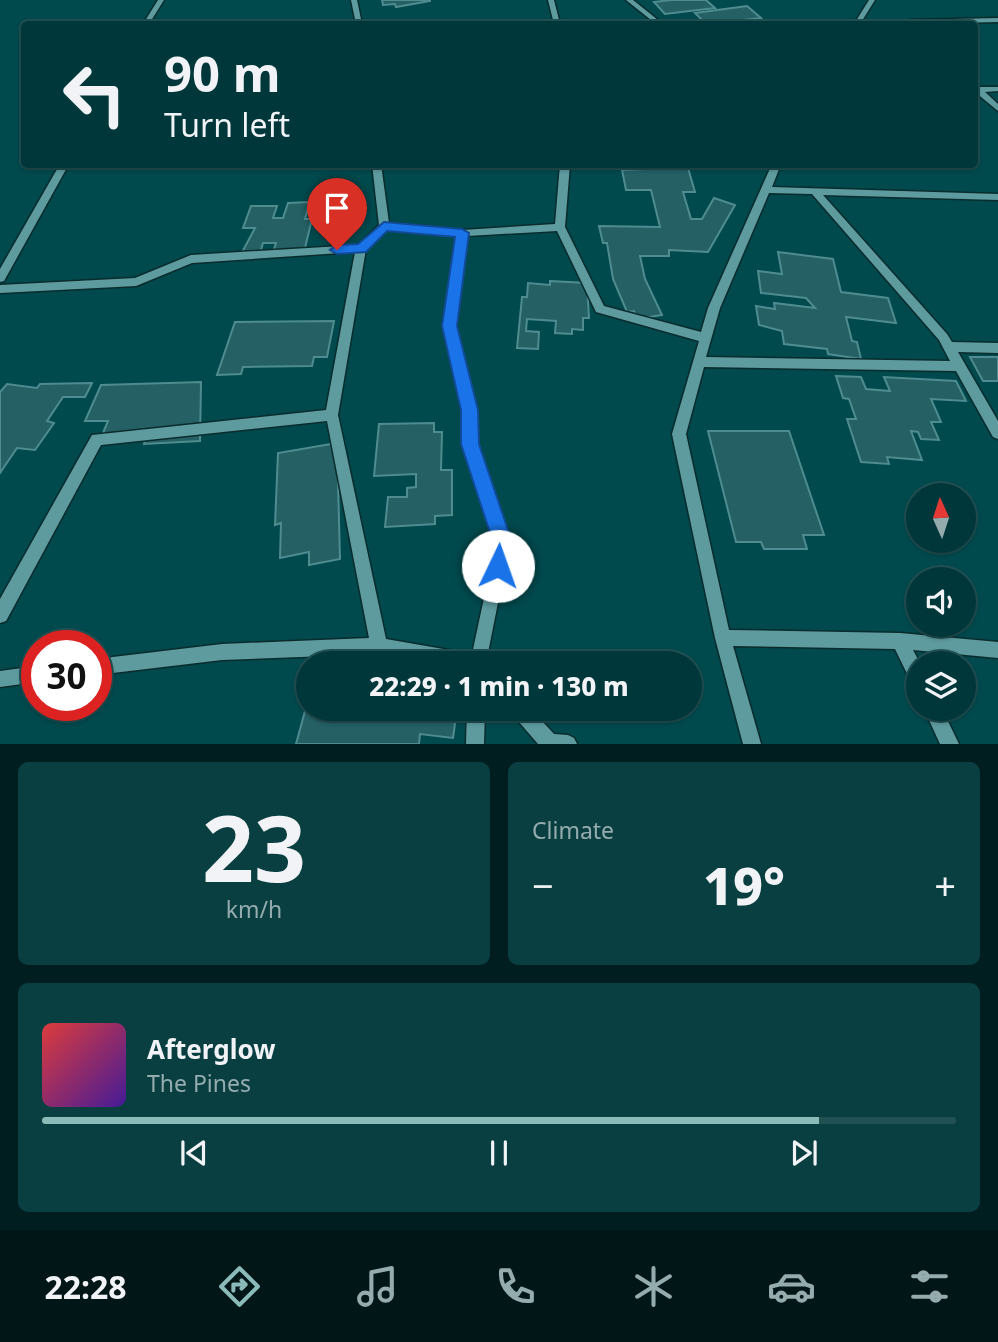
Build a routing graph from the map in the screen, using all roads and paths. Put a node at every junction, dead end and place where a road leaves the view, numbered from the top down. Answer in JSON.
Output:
{"nodes":[{"id":1,"x":161,"y":0,"type":"edge"},
{"id":2,"x":354,"y":0,"type":"edge"},
{"id":3,"x":551,"y":0,"type":"edge"},
{"id":4,"x":629,"y":0,"type":"edge"},
{"id":5,"x":872,"y":0,"type":"edge"},
{"id":6,"x":998,"y":20,"type":"edge"},
{"id":7,"x":148,"y":21,"type":"edge"},
{"id":8,"x":358,"y":21,"type":"edge"},
{"id":9,"x":556,"y":21,"type":"edge"},
{"id":10,"x":656,"y":21,"type":"edge"},
{"id":11,"x":859,"y":21,"type":"edge"},
{"id":12,"x":954,"y":21,"type":"edge"},
{"id":13,"x":978,"y":89,"type":"edge"},
{"id":14,"x":998,"y":89,"type":"edge"},
{"id":15,"x":978,"y":91,"type":"edge"},
{"id":16,"x":998,"y":110,"type":"edge"},
{"id":17,"x":63,"y":168,"type":"edge"},
{"id":18,"x":377,"y":168,"type":"edge"},
{"id":19,"x":565,"y":168,"type":"edge"},
{"id":20,"x":776,"y":168,"type":"edge"},
{"id":21,"x":766,"y":190,"type":"junction"},
{"id":22,"x":815,"y":192,"type":"junction"},
{"id":23,"x":998,"y":197,"type":"edge"},
{"id":24,"x":384,"y":226,"type":"junction"},
{"id":25,"x":560,"y":227,"type":"junction"},
{"id":26,"x":462,"y":233,"type":"junction"},
{"id":27,"x":361,"y":248,"type":"junction"},
{"id":28,"x":0,"y":278,"type":"edge"},
{"id":29,"x":0,"y":289,"type":"edge"},
{"id":30,"x":705,"y":338,"type":"junction"},
{"id":31,"x":948,"y":347,"type":"junction"},
{"id":32,"x":998,"y":348,"type":"edge"},
{"id":33,"x":699,"y":362,"type":"junction"},
{"id":34,"x":960,"y":366,"type":"junction"},
{"id":35,"x":332,"y":415,"type":"junction"},
{"id":36,"x":998,"y":433,"type":"edge"},
{"id":37,"x":0,"y":615,"type":"edge"},
{"id":38,"x":723,"y":638,"type":"junction"},
{"id":39,"x":900,"y":641,"type":"junction"},
{"id":40,"x":379,"y":646,"type":"junction"},
{"id":41,"x":998,"y":650,"type":"edge"},
{"id":42,"x":408,"y":651,"type":"edge"},
{"id":43,"x":480,"y":651,"type":"edge"},
{"id":44,"x":906,"y":653,"type":"edge"},
{"id":45,"x":112,"y":665,"type":"edge"},
{"id":46,"x":21,"y":676,"type":"edge"},
{"id":47,"x":0,"y":678,"type":"edge"},
{"id":48,"x":476,"y":721,"type":"edge"},
{"id":49,"x":530,"y":721,"type":"edge"},
{"id":50,"x":939,"y":721,"type":"edge"},
{"id":51,"x":475,"y":744,"type":"edge"},
{"id":52,"x":568,"y":744,"type":"edge"},
{"id":53,"x":752,"y":744,"type":"edge"},
{"id":54,"x":950,"y":744,"type":"edge"}],
"edges":[{"from":1,"to":7,"type":"street"},
{"from":2,"to":8,"type":"street"},
{"from":3,"to":9,"type":"street"},
{"from":4,"to":10,"type":"street"},
{"from":5,"to":11,"type":"street"},
{"from":6,"to":12,"type":"street"},
{"from":13,"to":14,"type":"street"},
{"from":15,"to":16,"type":"street"},
{"from":17,"to":28,"type":"street"},
{"from":18,"to":24,"type":"street"},
{"from":19,"to":25,"type":"street"},
{"from":20,"to":21,"type":"street"},
{"from":21,"to":22,"type":"street"},
{"from":21,"to":30,"type":"street"},
{"from":22,"to":23,"type":"street"},
{"from":22,"to":31,"type":"street"},
{"from":24,"to":26,"type":"street"},
{"from":24,"to":27,"type":"street"},
{"from":25,"to":26,"type":"street"},
{"from":25,"to":30,"type":"street"},
{"from":26,"to":43,"type":"street"},
{"from":27,"to":29,"type":"street"},
{"from":27,"to":35,"type":"street"},
{"from":30,"to":33,"type":"street"},
{"from":31,"to":32,"type":"street"},
{"from":31,"to":34,"type":"street"},
{"from":33,"to":34,"type":"street"},
{"from":33,"to":38,"type":"street"},
{"from":34,"to":36,"type":"street"},
{"from":35,"to":37,"type":"street"},
{"from":35,"to":40,"type":"street"},
{"from":38,"to":39,"type":"street"},
{"from":38,"to":53,"type":"street"},
{"from":39,"to":41,"type":"street"},
{"from":39,"to":44,"type":"street"},
{"from":40,"to":42,"type":"street"},
{"from":40,"to":45,"type":"street"},
{"from":46,"to":47,"type":"street"},
{"from":48,"to":51,"type":"street"},
{"from":49,"to":52,"type":"street"},
{"from":50,"to":54,"type":"street"}]}
